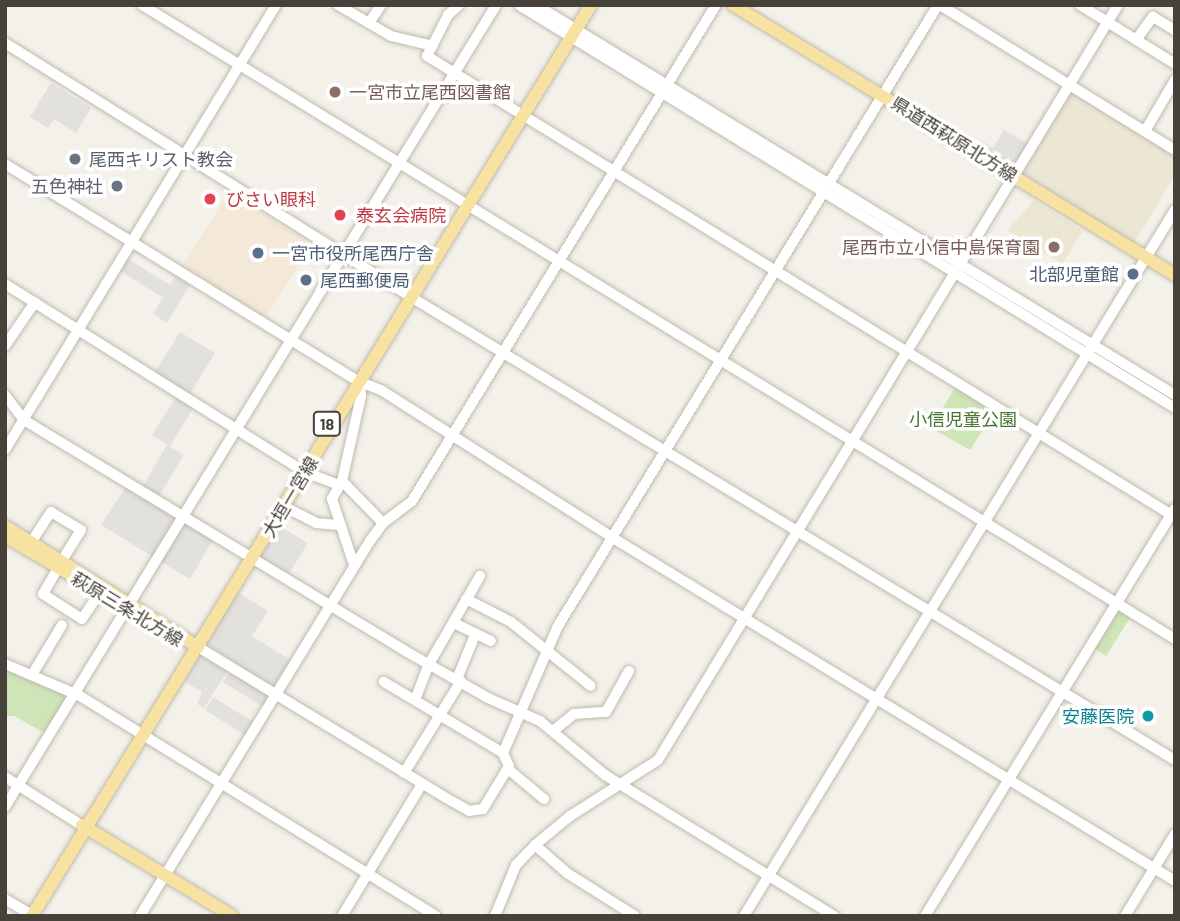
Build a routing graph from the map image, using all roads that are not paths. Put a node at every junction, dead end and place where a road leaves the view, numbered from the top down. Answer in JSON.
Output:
{"nodes":[{"id":1,"x":142,"y":5,"type":"edge"},
{"id":2,"x":276,"y":5,"type":"edge"},
{"id":3,"x":338,"y":5,"type":"edge"},
{"id":4,"x":381,"y":5,"type":"edge"},
{"id":5,"x":459,"y":5,"type":"edge"},
{"id":6,"x":496,"y":5,"type":"edge"},
{"id":7,"x":519,"y":5,"type":"edge"},
{"id":8,"x":536,"y":5,"type":"edge"},
{"id":9,"x":584,"y":5,"type":"edge"},
{"id":10,"x":591,"y":5,"type":"edge"},
{"id":11,"x":716,"y":5,"type":"edge"},
{"id":12,"x":733,"y":5,"type":"edge"},
{"id":13,"x":939,"y":5,"type":"edge"},
{"id":14,"x":1080,"y":5,"type":"edge"},
{"id":15,"x":1118,"y":5,"type":"edge"},
{"id":16,"x":369,"y":23,"type":"junction"},
{"id":17,"x":1108,"y":23,"type":"junction"},
{"id":18,"x":1175,"y":30,"type":"edge"},
{"id":19,"x":571,"y":31,"type":"junction"},
{"id":20,"x":1136,"y":40,"type":"junction"},
{"id":21,"x":5,"y":43,"type":"edge"},
{"id":22,"x":433,"y":46,"type":"junction"},
{"id":23,"x":240,"y":64,"type":"junction"},
{"id":24,"x":1175,"y":64,"type":"edge"},
{"id":25,"x":456,"y":72,"type":"junction"},
{"id":26,"x":1175,"y":80,"type":"edge"},
{"id":27,"x":1070,"y":86,"type":"junction"},
{"id":28,"x":665,"y":89,"type":"junction"},
{"id":29,"x":883,"y":96,"type":"junction"},
{"id":30,"x":522,"y":113,"type":"junction"},
{"id":31,"x":1144,"y":131,"type":"junction"},
{"id":32,"x":1175,"y":150,"type":"edge"},
{"id":33,"x":185,"y":155,"type":"junction"},
{"id":34,"x":400,"y":162,"type":"junction"},
{"id":35,"x":5,"y":164,"type":"edge"},
{"id":36,"x":614,"y":171,"type":"junction"},
{"id":37,"x":1014,"y":176,"type":"junction"},
{"id":38,"x":828,"y":188,"type":"junction"},
{"id":39,"x":466,"y":203,"type":"junction"},
{"id":40,"x":1175,"y":210,"type":"edge"},
{"id":41,"x":131,"y":243,"type":"junction"},
{"id":42,"x":344,"y":256,"type":"junction"},
{"id":43,"x":1147,"y":257,"type":"junction"},
{"id":44,"x":560,"y":261,"type":"junction"},
{"id":45,"x":958,"y":269,"type":"junction"},
{"id":46,"x":776,"y":270,"type":"junction"},
{"id":47,"x":1175,"y":275,"type":"edge"},
{"id":48,"x":5,"y":284,"type":"edge"},
{"id":49,"x":409,"y":296,"type":"junction"},
{"id":50,"x":34,"y":302,"type":"junction"},
{"id":51,"x":78,"y":331,"type":"junction"},
{"id":52,"x":290,"y":341,"type":"junction"},
{"id":53,"x":1092,"y":345,"type":"junction"},
{"id":54,"x":5,"y":346,"type":"edge"},
{"id":55,"x":503,"y":353,"type":"junction"},
{"id":56,"x":907,"y":353,"type":"junction"},
{"id":57,"x":1087,"y":356,"type":"junction"},
{"id":58,"x":722,"y":359,"type":"junction"},
{"id":59,"x":357,"y":381,"type":"junction"},
{"id":60,"x":5,"y":395,"type":"edge"},
{"id":61,"x":1175,"y":395,"type":"edge"},
{"id":62,"x":1175,"y":408,"type":"edge"},
{"id":63,"x":24,"y":420,"type":"junction"},
{"id":64,"x":236,"y":427,"type":"junction"},
{"id":65,"x":1039,"y":433,"type":"junction"},
{"id":66,"x":452,"y":438,"type":"junction"},
{"id":67,"x":853,"y":441,"type":"junction"},
{"id":68,"x":5,"y":450,"type":"edge"},
{"id":69,"x":666,"y":451,"type":"junction"},
{"id":70,"x":302,"y":470,"type":"junction"},
{"id":71,"x":341,"y":483,"type":"junction"},
{"id":72,"x":283,"y":506,"type":"junction"},
{"id":73,"x":1174,"y":513,"type":"edge"},
{"id":74,"x":183,"y":516,"type":"junction"},
{"id":75,"x":383,"y":523,"type":"junction"},
{"id":76,"x":984,"y":523,"type":"junction"},
{"id":77,"x":338,"y":525,"type":"junction"},
{"id":78,"x":5,"y":526,"type":"edge"},
{"id":79,"x":798,"y":531,"type":"junction"},
{"id":80,"x":5,"y":536,"type":"edge"},
{"id":81,"x":613,"y":538,"type":"junction"},
{"id":82,"x":32,"y":541,"type":"junction"},
{"id":83,"x":250,"y":557,"type":"junction"},
{"id":84,"x":60,"y":564,"type":"junction"},
{"id":85,"x":354,"y":565,"type":"junction"},
{"id":86,"x":480,"y":576,"type":"dead end"},
{"id":87,"x":100,"y":592,"type":"junction"},
{"id":88,"x":466,"y":599,"type":"junction"},
{"id":89,"x":1117,"y":603,"type":"junction"},
{"id":90,"x":330,"y":605,"type":"junction"},
{"id":91,"x":130,"y":606,"type":"junction"},
{"id":92,"x":930,"y":612,"type":"junction"},
{"id":93,"x":745,"y":618,"type":"junction"},
{"id":94,"x":454,"y":623,"type":"junction"},
{"id":95,"x":62,"y":625,"type":"dead end"},
{"id":96,"x":475,"y":635,"type":"junction"},
{"id":97,"x":1175,"y":639,"type":"edge"},
{"id":98,"x":491,"y":641,"type":"dead end"},
{"id":99,"x":194,"y":645,"type":"junction"},
{"id":100,"x":547,"y":654,"type":"junction"},
{"id":101,"x":5,"y":664,"type":"edge"},
{"id":102,"x":429,"y":664,"type":"junction"},
{"id":103,"x":629,"y":671,"type":"dead end"},
{"id":104,"x":32,"y":675,"type":"junction"},
{"id":105,"x":459,"y":680,"type":"junction"},
{"id":106,"x":384,"y":682,"type":"dead end"},
{"id":107,"x":591,"y":686,"type":"dead end"},
{"id":108,"x":1063,"y":692,"type":"junction"},
{"id":109,"x":276,"y":693,"type":"junction"},
{"id":110,"x":74,"y":695,"type":"junction"},
{"id":111,"x":877,"y":699,"type":"junction"},
{"id":112,"x":415,"y":700,"type":"junction"},
{"id":113,"x":524,"y":714,"type":"junction"},
{"id":114,"x":443,"y":715,"type":"junction"},
{"id":115,"x":553,"y":731,"type":"junction"},
{"id":116,"x":141,"y":733,"type":"junction"},
{"id":117,"x":503,"y":753,"type":"junction"},
{"id":118,"x":1175,"y":760,"type":"edge"},
{"id":119,"x":508,"y":769,"type":"junction"},
{"id":120,"x":404,"y":773,"type":"junction"},
{"id":121,"x":5,"y":777,"type":"edge"},
{"id":122,"x":1009,"y":780,"type":"junction"},
{"id":123,"x":221,"y":783,"type":"junction"},
{"id":124,"x":422,"y":784,"type":"junction"},
{"id":125,"x":18,"y":785,"type":"junction"},
{"id":126,"x":623,"y":786,"type":"junction"},
{"id":127,"x":544,"y":799,"type":"dead end"},
{"id":128,"x":5,"y":807,"type":"edge"},
{"id":129,"x":84,"y":826,"type":"junction"},
{"id":130,"x":1175,"y":834,"type":"edge"},
{"id":131,"x":535,"y":845,"type":"junction"},
{"id":132,"x":1154,"y":868,"type":"junction"},
{"id":133,"x":367,"y":874,"type":"junction"},
{"id":134,"x":165,"y":875,"type":"junction"},
{"id":135,"x":768,"y":876,"type":"junction"},
{"id":136,"x":1175,"y":881,"type":"edge"},
{"id":137,"x":5,"y":899,"type":"edge"},
{"id":138,"x":30,"y":915,"type":"edge"},
{"id":139,"x":140,"y":916,"type":"edge"},
{"id":140,"x":232,"y":916,"type":"edge"},
{"id":141,"x":342,"y":916,"type":"edge"},
{"id":142,"x":436,"y":916,"type":"edge"},
{"id":143,"x":495,"y":916,"type":"edge"},
{"id":144,"x":635,"y":916,"type":"edge"},
{"id":145,"x":744,"y":916,"type":"edge"},
{"id":146,"x":834,"y":916,"type":"edge"},
{"id":147,"x":925,"y":916,"type":"edge"},
{"id":148,"x":1125,"y":916,"type":"edge"}],
"edges":[{"from":1,"to":23,"type":"street"},
{"from":2,"to":23,"type":"street"},
{"from":3,"to":16,"type":"street"},
{"from":4,"to":16,"type":"street"},
{"from":5,"to":22,"type":"street"},
{"from":6,"to":25,"type":"street"},
{"from":7,"to":19,"type":"street"},
{"from":8,"to":19,"type":"street"},
{"from":9,"to":19,"type":"main road","name":"大垣一宮線","number":"18"},
{"from":10,"to":19,"type":"main road","name":"大垣一宮線","number":"18"},
{"from":11,"to":28,"type":"street"},
{"from":12,"to":29,"type":"main road","name":"県道西萩原北方線"},
{"from":13,"to":27,"type":"street"},
{"from":13,"to":29,"type":"street"},
{"from":14,"to":17,"type":"street"},
{"from":15,"to":17,"type":"street"},
{"from":16,"to":22,"type":"street"},
{"from":17,"to":20,"type":"street"},
{"from":17,"to":27,"type":"street"},
{"from":18,"to":20,"type":"street"},
{"from":19,"to":28,"type":"street"},
{"from":19,"to":30,"type":"main road","name":"大垣一宮線","number":"18"},
{"from":20,"to":24,"type":"street"},
{"from":21,"to":33,"type":"street"},
{"from":22,"to":25,"type":"street"},
{"from":23,"to":33,"type":"street"},
{"from":23,"to":34,"type":"street"},
{"from":25,"to":30,"type":"street"},
{"from":25,"to":34,"type":"street"},
{"from":26,"to":31,"type":"street"},
{"from":27,"to":31,"type":"street"},
{"from":27,"to":37,"type":"street"},
{"from":28,"to":36,"type":"street"},
{"from":28,"to":38,"type":"street"},
{"from":29,"to":37,"type":"main road","name":"県道西萩原北方線"},
{"from":29,"to":38,"type":"street"},
{"from":30,"to":36,"type":"street"},
{"from":30,"to":39,"type":"main road","name":"大垣一宮線","number":"18"},
{"from":31,"to":32,"type":"street"},
{"from":33,"to":41,"type":"street"},
{"from":33,"to":42,"type":"street"},
{"from":34,"to":39,"type":"street"},
{"from":34,"to":42,"type":"street"},
{"from":35,"to":41,"type":"street"},
{"from":36,"to":44,"type":"street"},
{"from":36,"to":46,"type":"street"},
{"from":37,"to":43,"type":"main road","name":"県道西萩原北方線"},
{"from":37,"to":45,"type":"street"},
{"from":38,"to":45,"type":"street"},
{"from":38,"to":46,"type":"street"},
{"from":39,"to":44,"type":"street"},
{"from":39,"to":49,"type":"main road","name":"大垣一宮線","number":"18"},
{"from":40,"to":43,"type":"street"},
{"from":41,"to":51,"type":"street"},
{"from":41,"to":52,"type":"street"},
{"from":42,"to":49,"type":"street"},
{"from":42,"to":52,"type":"street"},
{"from":43,"to":47,"type":"main road","name":"県道西萩原北方線"},
{"from":43,"to":53,"type":"street"},
{"from":44,"to":55,"type":"street"},
{"from":44,"to":58,"type":"street"},
{"from":45,"to":53,"type":"street"},
{"from":45,"to":56,"type":"street"},
{"from":45,"to":57,"type":"street"},
{"from":46,"to":56,"type":"street"},
{"from":46,"to":58,"type":"street"},
{"from":48,"to":50,"type":"street"},
{"from":49,"to":55,"type":"street"},
{"from":49,"to":59,"type":"main road","name":"大垣一宮線","number":"18"},
{"from":50,"to":51,"type":"street"},
{"from":50,"to":54,"type":"street"},
{"from":51,"to":63,"type":"street"},
{"from":51,"to":64,"type":"street"},
{"from":52,"to":59,"type":"street"},
{"from":52,"to":64,"type":"street"},
{"from":53,"to":57,"type":"street"},
{"from":53,"to":61,"type":"street"},
{"from":55,"to":66,"type":"street"},
{"from":55,"to":69,"type":"street"},
{"from":56,"to":65,"type":"street"},
{"from":56,"to":67,"type":"street"},
{"from":57,"to":62,"type":"street"},
{"from":57,"to":65,"type":"street"},
{"from":58,"to":67,"type":"street"},
{"from":58,"to":69,"type":"street"},
{"from":59,"to":66,"type":"street"},
{"from":59,"to":70,"type":"main road","name":"大垣一宮線","number":"18"},
{"from":59,"to":71,"type":"street"},
{"from":60,"to":63,"type":"street"},
{"from":63,"to":68,"type":"street"},
{"from":63,"to":74,"type":"street"},
{"from":64,"to":70,"type":"street"},
{"from":64,"to":74,"type":"street"},
{"from":65,"to":73,"type":"street"},
{"from":65,"to":76,"type":"street"},
{"from":66,"to":75,"type":"street"},
{"from":66,"to":81,"type":"street"},
{"from":67,"to":76,"type":"street"},
{"from":67,"to":79,"type":"street"},
{"from":69,"to":79,"type":"street"},
{"from":69,"to":81,"type":"street"},
{"from":70,"to":71,"type":"street"},
{"from":70,"to":72,"type":"main road","name":"大垣一宮線","number":"18"},
{"from":70,"to":83,"type":"main road","name":"大垣一宮線","number":"18"},
{"from":71,"to":75,"type":"street"},
{"from":71,"to":77,"type":"street"},
{"from":72,"to":77,"type":"street"},
{"from":72,"to":83,"type":"main road","name":"大垣一宮線","number":"18"},
{"from":73,"to":89,"type":"street"},
{"from":74,"to":83,"type":"street"},
{"from":74,"to":91,"type":"street"},
{"from":75,"to":85,"type":"street"},
{"from":76,"to":89,"type":"street"},
{"from":76,"to":92,"type":"street"},
{"from":77,"to":85,"type":"street"},
{"from":78,"to":82,"type":"main road","name":"萩原三条北方線"},
{"from":79,"to":92,"type":"street"},
{"from":79,"to":93,"type":"street"},
{"from":80,"to":84,"type":"main road","name":"萩原三条北方線"},
{"from":81,"to":93,"type":"street"},
{"from":81,"to":100,"type":"street"},
{"from":82,"to":84,"type":"main road","name":"萩原三条北方線"},
{"from":82,"to":84,"type":"street"},
{"from":83,"to":90,"type":"street"},
{"from":83,"to":99,"type":"main road","name":"大垣一宮線","number":"18"},
{"from":84,"to":87,"type":"main road","name":"萩原三条北方線"},
{"from":84,"to":87,"type":"street"},
{"from":84,"to":91,"type":"main road","name":"萩原三条北方線"},
{"from":85,"to":90,"type":"street"},
{"from":86,"to":88,"type":"street"},
{"from":87,"to":91,"type":"main road","name":"萩原三条北方線"},
{"from":88,"to":94,"type":"street"},
{"from":88,"to":100,"type":"street"},
{"from":89,"to":97,"type":"street"},
{"from":89,"to":108,"type":"street"},
{"from":90,"to":102,"type":"street"},
{"from":90,"to":109,"type":"street"},
{"from":91,"to":99,"type":"main road","name":"萩原三条北方線"},
{"from":91,"to":110,"type":"street"},
{"from":92,"to":108,"type":"street"},
{"from":92,"to":111,"type":"street"},
{"from":93,"to":111,"type":"street"},
{"from":93,"to":126,"type":"street"},
{"from":94,"to":96,"type":"street"},
{"from":94,"to":102,"type":"street"},
{"from":95,"to":104,"type":"street"},
{"from":96,"to":98,"type":"street"},
{"from":96,"to":105,"type":"street"},
{"from":99,"to":109,"type":"street"},
{"from":99,"to":116,"type":"main road","name":"大垣一宮線","number":"18"},
{"from":100,"to":107,"type":"street"},
{"from":100,"to":113,"type":"street"},
{"from":101,"to":104,"type":"street"},
{"from":102,"to":105,"type":"street"},
{"from":102,"to":112,"type":"street"},
{"from":103,"to":115,"type":"street"},
{"from":104,"to":110,"type":"street"},
{"from":105,"to":113,"type":"street"},
{"from":105,"to":114,"type":"street"},
{"from":106,"to":112,"type":"street"},
{"from":108,"to":118,"type":"street"},
{"from":108,"to":122,"type":"street"},
{"from":109,"to":120,"type":"street"},
{"from":109,"to":123,"type":"street"},
{"from":110,"to":116,"type":"street"},
{"from":110,"to":125,"type":"street"},
{"from":111,"to":122,"type":"street"},
{"from":111,"to":135,"type":"street"},
{"from":112,"to":114,"type":"street"},
{"from":113,"to":115,"type":"street"},
{"from":113,"to":117,"type":"street"},
{"from":114,"to":117,"type":"street"},
{"from":114,"to":120,"type":"street"},
{"from":115,"to":126,"type":"street"},
{"from":116,"to":123,"type":"street"},
{"from":116,"to":129,"type":"main road","name":"大垣一宮線","number":"18"},
{"from":117,"to":119,"type":"street"},
{"from":119,"to":124,"type":"street"},
{"from":119,"to":127,"type":"street"},
{"from":120,"to":124,"type":"street"},
{"from":121,"to":125,"type":"street"},
{"from":122,"to":132,"type":"street"},
{"from":122,"to":147,"type":"street"},
{"from":123,"to":133,"type":"street"},
{"from":123,"to":134,"type":"street"},
{"from":124,"to":133,"type":"street"},
{"from":125,"to":128,"type":"street"},
{"from":125,"to":129,"type":"street"},
{"from":126,"to":131,"type":"street"},
{"from":126,"to":135,"type":"street"},
{"from":129,"to":134,"type":"main road"},
{"from":129,"to":138,"type":"main road","name":"大垣一宮線","number":"18"},
{"from":130,"to":132,"type":"street"},
{"from":131,"to":143,"type":"street"},
{"from":131,"to":144,"type":"street"},
{"from":132,"to":136,"type":"street"},
{"from":132,"to":148,"type":"street"},
{"from":133,"to":141,"type":"street"},
{"from":133,"to":142,"type":"street"},
{"from":134,"to":139,"type":"street"},
{"from":134,"to":140,"type":"main road"},
{"from":135,"to":145,"type":"street"},
{"from":135,"to":146,"type":"street"},
{"from":137,"to":138,"type":"street"}]}
